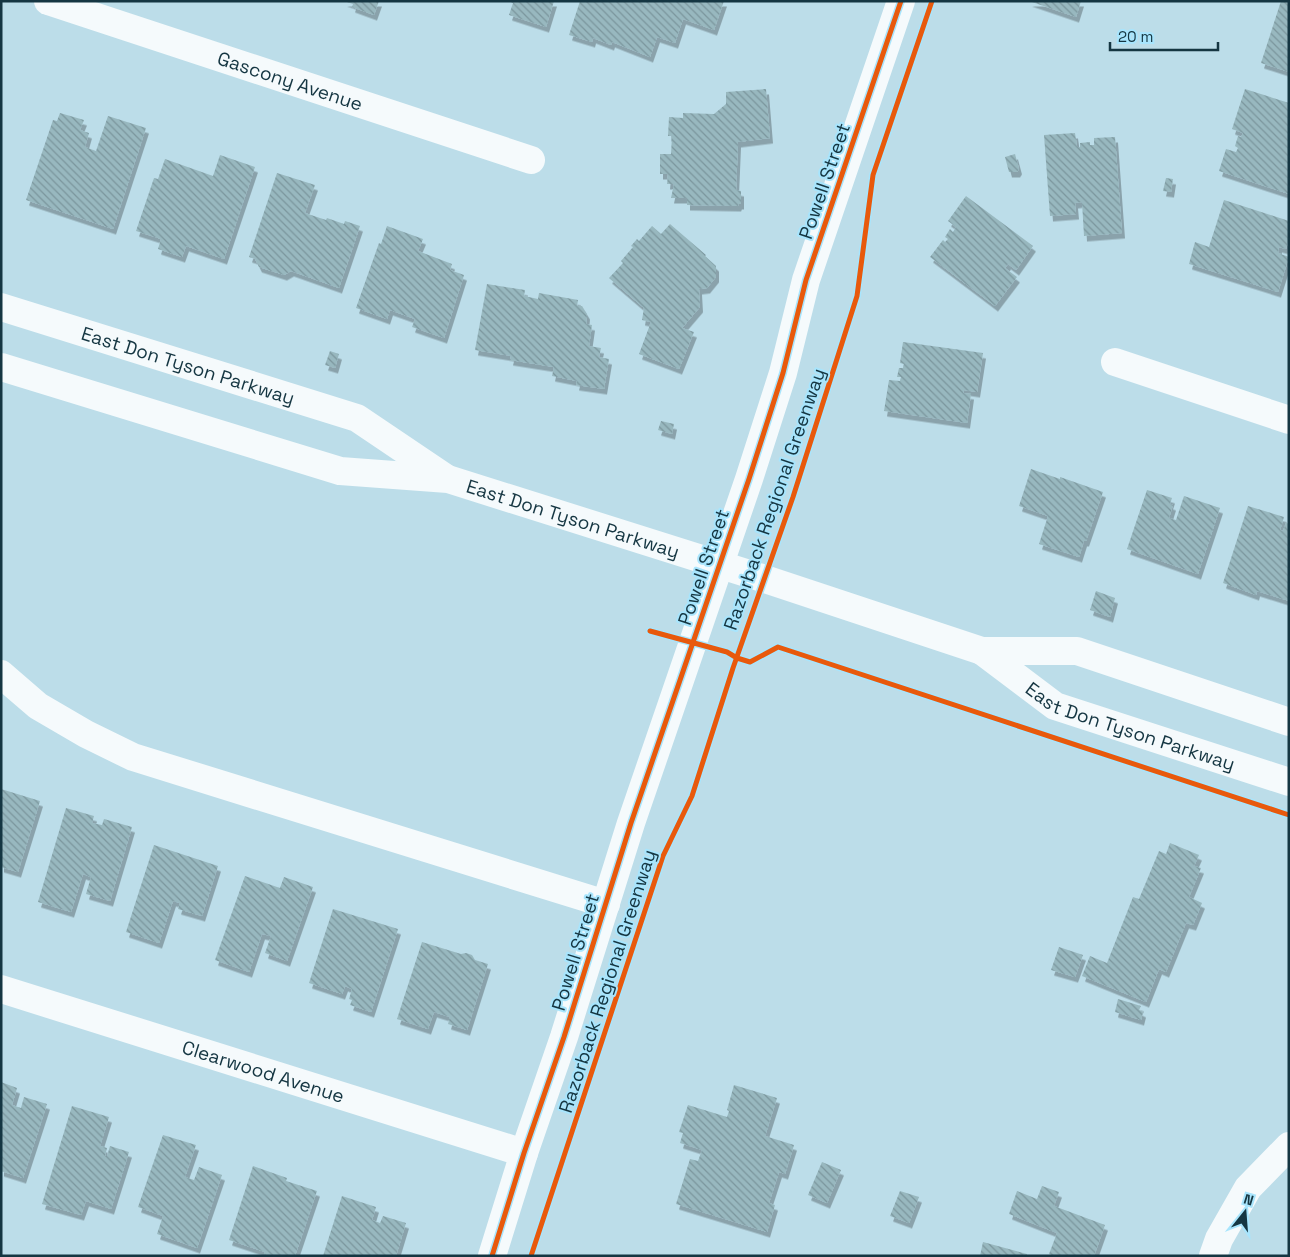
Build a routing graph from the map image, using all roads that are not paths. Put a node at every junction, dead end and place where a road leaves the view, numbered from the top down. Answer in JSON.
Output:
{"nodes":[{"id":1,"x":48,"y":1,"type":"edge"},
{"id":2,"x":901,"y":1,"type":"edge"},
{"id":3,"x":532,"y":160,"type":"dead end"},
{"id":4,"x":1,"y":307,"type":"edge"},
{"id":5,"x":1115,"y":362,"type":"dead end"},
{"id":6,"x":1,"y":367,"type":"edge"},
{"id":7,"x":1289,"y":420,"type":"edge"},
{"id":8,"x":448,"y":479,"type":"junction"},
{"id":9,"x":720,"y":564,"type":"junction"},
{"id":10,"x":982,"y":651,"type":"junction"},
{"id":11,"x":1,"y":674,"type":"edge"},
{"id":12,"x":1289,"y":722,"type":"edge"},
{"id":13,"x":1289,"y":782,"type":"edge"},
{"id":14,"x":606,"y":904,"type":"junction"},
{"id":15,"x":1,"y":989,"type":"edge"},
{"id":16,"x":1289,"y":1146,"type":"edge"},
{"id":17,"x":524,"y":1153,"type":"junction"},
{"id":18,"x":492,"y":1256,"type":"edge"},
{"id":19,"x":1213,"y":1256,"type":"edge"}],
"edges":[{"from":1,"to":3,"type":"street","name":"Gascony Avenue"},
{"from":2,"to":9,"type":"street","name":"Powell Street"},
{"from":4,"to":8,"type":"street","name":"East Don Tyson Parkway"},
{"from":5,"to":7,"type":"street"},
{"from":6,"to":8,"type":"street","name":"East Don Tyson Parkway"},
{"from":8,"to":9,"type":"street","name":"East Don Tyson Parkway"},
{"from":9,"to":10,"type":"street","name":"East Don Tyson Parkway"},
{"from":9,"to":14,"type":"street","name":"Powell Street"},
{"from":10,"to":12,"type":"street","name":"East Don Tyson Parkway"},
{"from":10,"to":13,"type":"street","name":"East Don Tyson Parkway"},
{"from":11,"to":14,"type":"street"},
{"from":14,"to":17,"type":"street","name":"Powell Street"},
{"from":15,"to":17,"type":"street","name":"Clearwood Avenue"},
{"from":16,"to":19,"type":"street"},
{"from":17,"to":18,"type":"street","name":"Powell Street"}]}
